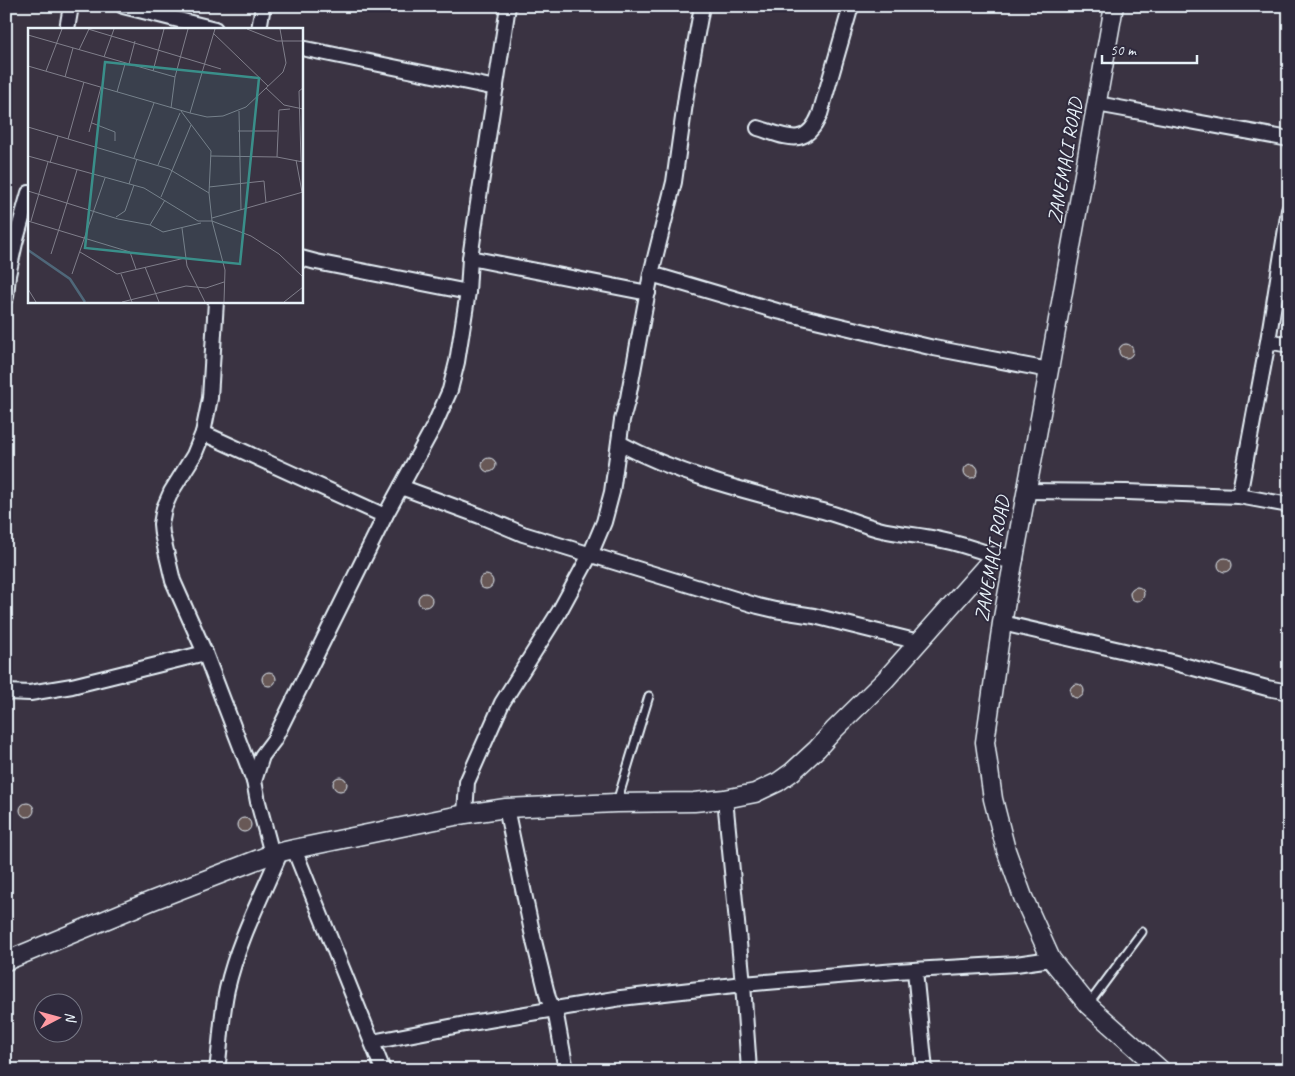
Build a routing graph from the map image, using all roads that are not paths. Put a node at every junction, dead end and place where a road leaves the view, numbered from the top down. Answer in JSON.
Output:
{"nodes":[{"id":1,"x":71,"y":6,"type":"edge"},
{"id":2,"x":123,"y":6,"type":"edge"},
{"id":3,"x":263,"y":6,"type":"edge"},
{"id":4,"x":508,"y":6,"type":"edge"},
{"id":5,"x":702,"y":6,"type":"edge"},
{"id":6,"x":850,"y":6,"type":"edge"},
{"id":7,"x":1114,"y":6,"type":"edge"},
{"id":8,"x":67,"y":28,"type":"edge"},
{"id":9,"x":211,"y":28,"type":"edge"},
{"id":10,"x":258,"y":28,"type":"edge"},
{"id":11,"x":302,"y":48,"type":"edge"},
{"id":12,"x":496,"y":88,"type":"junction"},
{"id":13,"x":1097,"y":104,"type":"junction"},
{"id":14,"x":758,"y":128,"type":"dead end"},
{"id":15,"x":1289,"y":139,"type":"edge"},
{"id":16,"x":28,"y":197,"type":"edge"},
{"id":17,"x":1289,"y":210,"type":"edge"},
{"id":18,"x":302,"y":258,"type":"edge"},
{"id":19,"x":470,"y":258,"type":"junction"},
{"id":20,"x":651,"y":274,"type":"junction"},
{"id":21,"x":468,"y":292,"type":"junction"},
{"id":22,"x":648,"y":293,"type":"junction"},
{"id":23,"x":6,"y":297,"type":"edge"},
{"id":24,"x":216,"y":302,"type":"edge"},
{"id":25,"x":1268,"y":341,"type":"junction"},
{"id":26,"x":1289,"y":345,"type":"edge"},
{"id":27,"x":1049,"y":370,"type":"junction"},
{"id":28,"x":203,"y":433,"type":"junction"},
{"id":29,"x":619,"y":443,"type":"junction"},
{"id":30,"x":401,"y":487,"type":"junction"},
{"id":31,"x":1026,"y":491,"type":"junction"},
{"id":32,"x":1239,"y":496,"type":"junction"},
{"id":33,"x":1289,"y":505,"type":"edge"},
{"id":34,"x":385,"y":516,"type":"junction"},
{"id":35,"x":590,"y":555,"type":"junction"},
{"id":36,"x":995,"y":556,"type":"junction"},
{"id":37,"x":1014,"y":559,"type":"junction"},
{"id":38,"x":1002,"y":623,"type":"junction"},
{"id":39,"x":919,"y":642,"type":"junction"},
{"id":40,"x":205,"y":653,"type":"junction"},
{"id":41,"x":6,"y":692,"type":"edge"},
{"id":42,"x":1289,"y":692,"type":"edge"},
{"id":43,"x":649,"y":696,"type":"dead end"},
{"id":44,"x":254,"y":781,"type":"junction"},
{"id":45,"x":725,"y":799,"type":"junction"},
{"id":46,"x":616,"y":803,"type":"junction"},
{"id":47,"x":506,"y":808,"type":"junction"},
{"id":48,"x":465,"y":814,"type":"junction"},
{"id":49,"x":282,"y":852,"type":"junction"},
{"id":50,"x":1142,"y":932,"type":"dead end"},
{"id":51,"x":1051,"y":958,"type":"junction"},
{"id":52,"x":6,"y":961,"type":"edge"},
{"id":53,"x":915,"y":971,"type":"junction"},
{"id":54,"x":742,"y":984,"type":"junction"},
{"id":55,"x":1088,"y":1005,"type":"junction"},
{"id":56,"x":553,"y":1009,"type":"junction"},
{"id":57,"x":372,"y":1042,"type":"junction"},
{"id":58,"x":217,"y":1070,"type":"edge"},
{"id":59,"x":383,"y":1070,"type":"edge"},
{"id":60,"x":566,"y":1070,"type":"edge"},
{"id":61,"x":749,"y":1070,"type":"edge"},
{"id":62,"x":925,"y":1070,"type":"edge"},
{"id":63,"x":1161,"y":1070,"type":"edge"}],
"edges":[{"from":1,"to":8,"type":"street"},
{"from":2,"to":9,"type":"street"},
{"from":3,"to":10,"type":"street"},
{"from":4,"to":12,"type":"street"},
{"from":5,"to":20,"type":"street"},
{"from":6,"to":14,"type":"street"},
{"from":7,"to":13,"type":"street","name":"ZANEMALI ROAD"},
{"from":11,"to":12,"type":"street"},
{"from":12,"to":19,"type":"street"},
{"from":13,"to":15,"type":"street"},
{"from":13,"to":27,"type":"street","name":"ZANEMALI ROAD"},
{"from":16,"to":23,"type":"street"},
{"from":17,"to":25,"type":"street"},
{"from":18,"to":21,"type":"street"},
{"from":19,"to":21,"type":"street"},
{"from":19,"to":22,"type":"street"},
{"from":20,"to":22,"type":"street"},
{"from":20,"to":27,"type":"street"},
{"from":21,"to":30,"type":"street"},
{"from":22,"to":29,"type":"street"},
{"from":24,"to":28,"type":"street"},
{"from":25,"to":26,"type":"street"},
{"from":25,"to":32,"type":"street"},
{"from":27,"to":31,"type":"street","name":"ZANEMALI ROAD"},
{"from":28,"to":34,"type":"street"},
{"from":28,"to":40,"type":"street"},
{"from":29,"to":35,"type":"street"},
{"from":29,"to":36,"type":"street"},
{"from":30,"to":34,"type":"street"},
{"from":30,"to":35,"type":"street"},
{"from":31,"to":32,"type":"street"},
{"from":31,"to":37,"type":"street","name":"ZANEMALI ROAD"},
{"from":32,"to":33,"type":"street"},
{"from":34,"to":44,"type":"street"},
{"from":35,"to":39,"type":"street"},
{"from":35,"to":48,"type":"street"},
{"from":36,"to":37,"type":"street"},
{"from":36,"to":39,"type":"street"},
{"from":37,"to":38,"type":"street","name":"ZANEMALI ROAD"},
{"from":38,"to":42,"type":"street"},
{"from":38,"to":51,"type":"street","name":"ZANEMALI ROAD"},
{"from":39,"to":45,"type":"street"},
{"from":40,"to":41,"type":"street"},
{"from":40,"to":44,"type":"street"},
{"from":43,"to":46,"type":"lane"},
{"from":44,"to":49,"type":"street"},
{"from":45,"to":46,"type":"street"},
{"from":45,"to":54,"type":"street"},
{"from":46,"to":47,"type":"street"},
{"from":47,"to":48,"type":"street"},
{"from":47,"to":56,"type":"street"},
{"from":48,"to":49,"type":"street"},
{"from":49,"to":52,"type":"street"},
{"from":49,"to":57,"type":"street"},
{"from":49,"to":58,"type":"street"},
{"from":50,"to":55,"type":"lane"},
{"from":51,"to":53,"type":"street"},
{"from":51,"to":55,"type":"street","name":"ZANEMALI ROAD"},
{"from":53,"to":54,"type":"street"},
{"from":53,"to":62,"type":"street"},
{"from":54,"to":56,"type":"street"},
{"from":54,"to":61,"type":"street"},
{"from":55,"to":63,"type":"street","name":"ZANEMALI ROAD"},
{"from":56,"to":57,"type":"street"},
{"from":56,"to":60,"type":"street"},
{"from":57,"to":59,"type":"street"}]}
